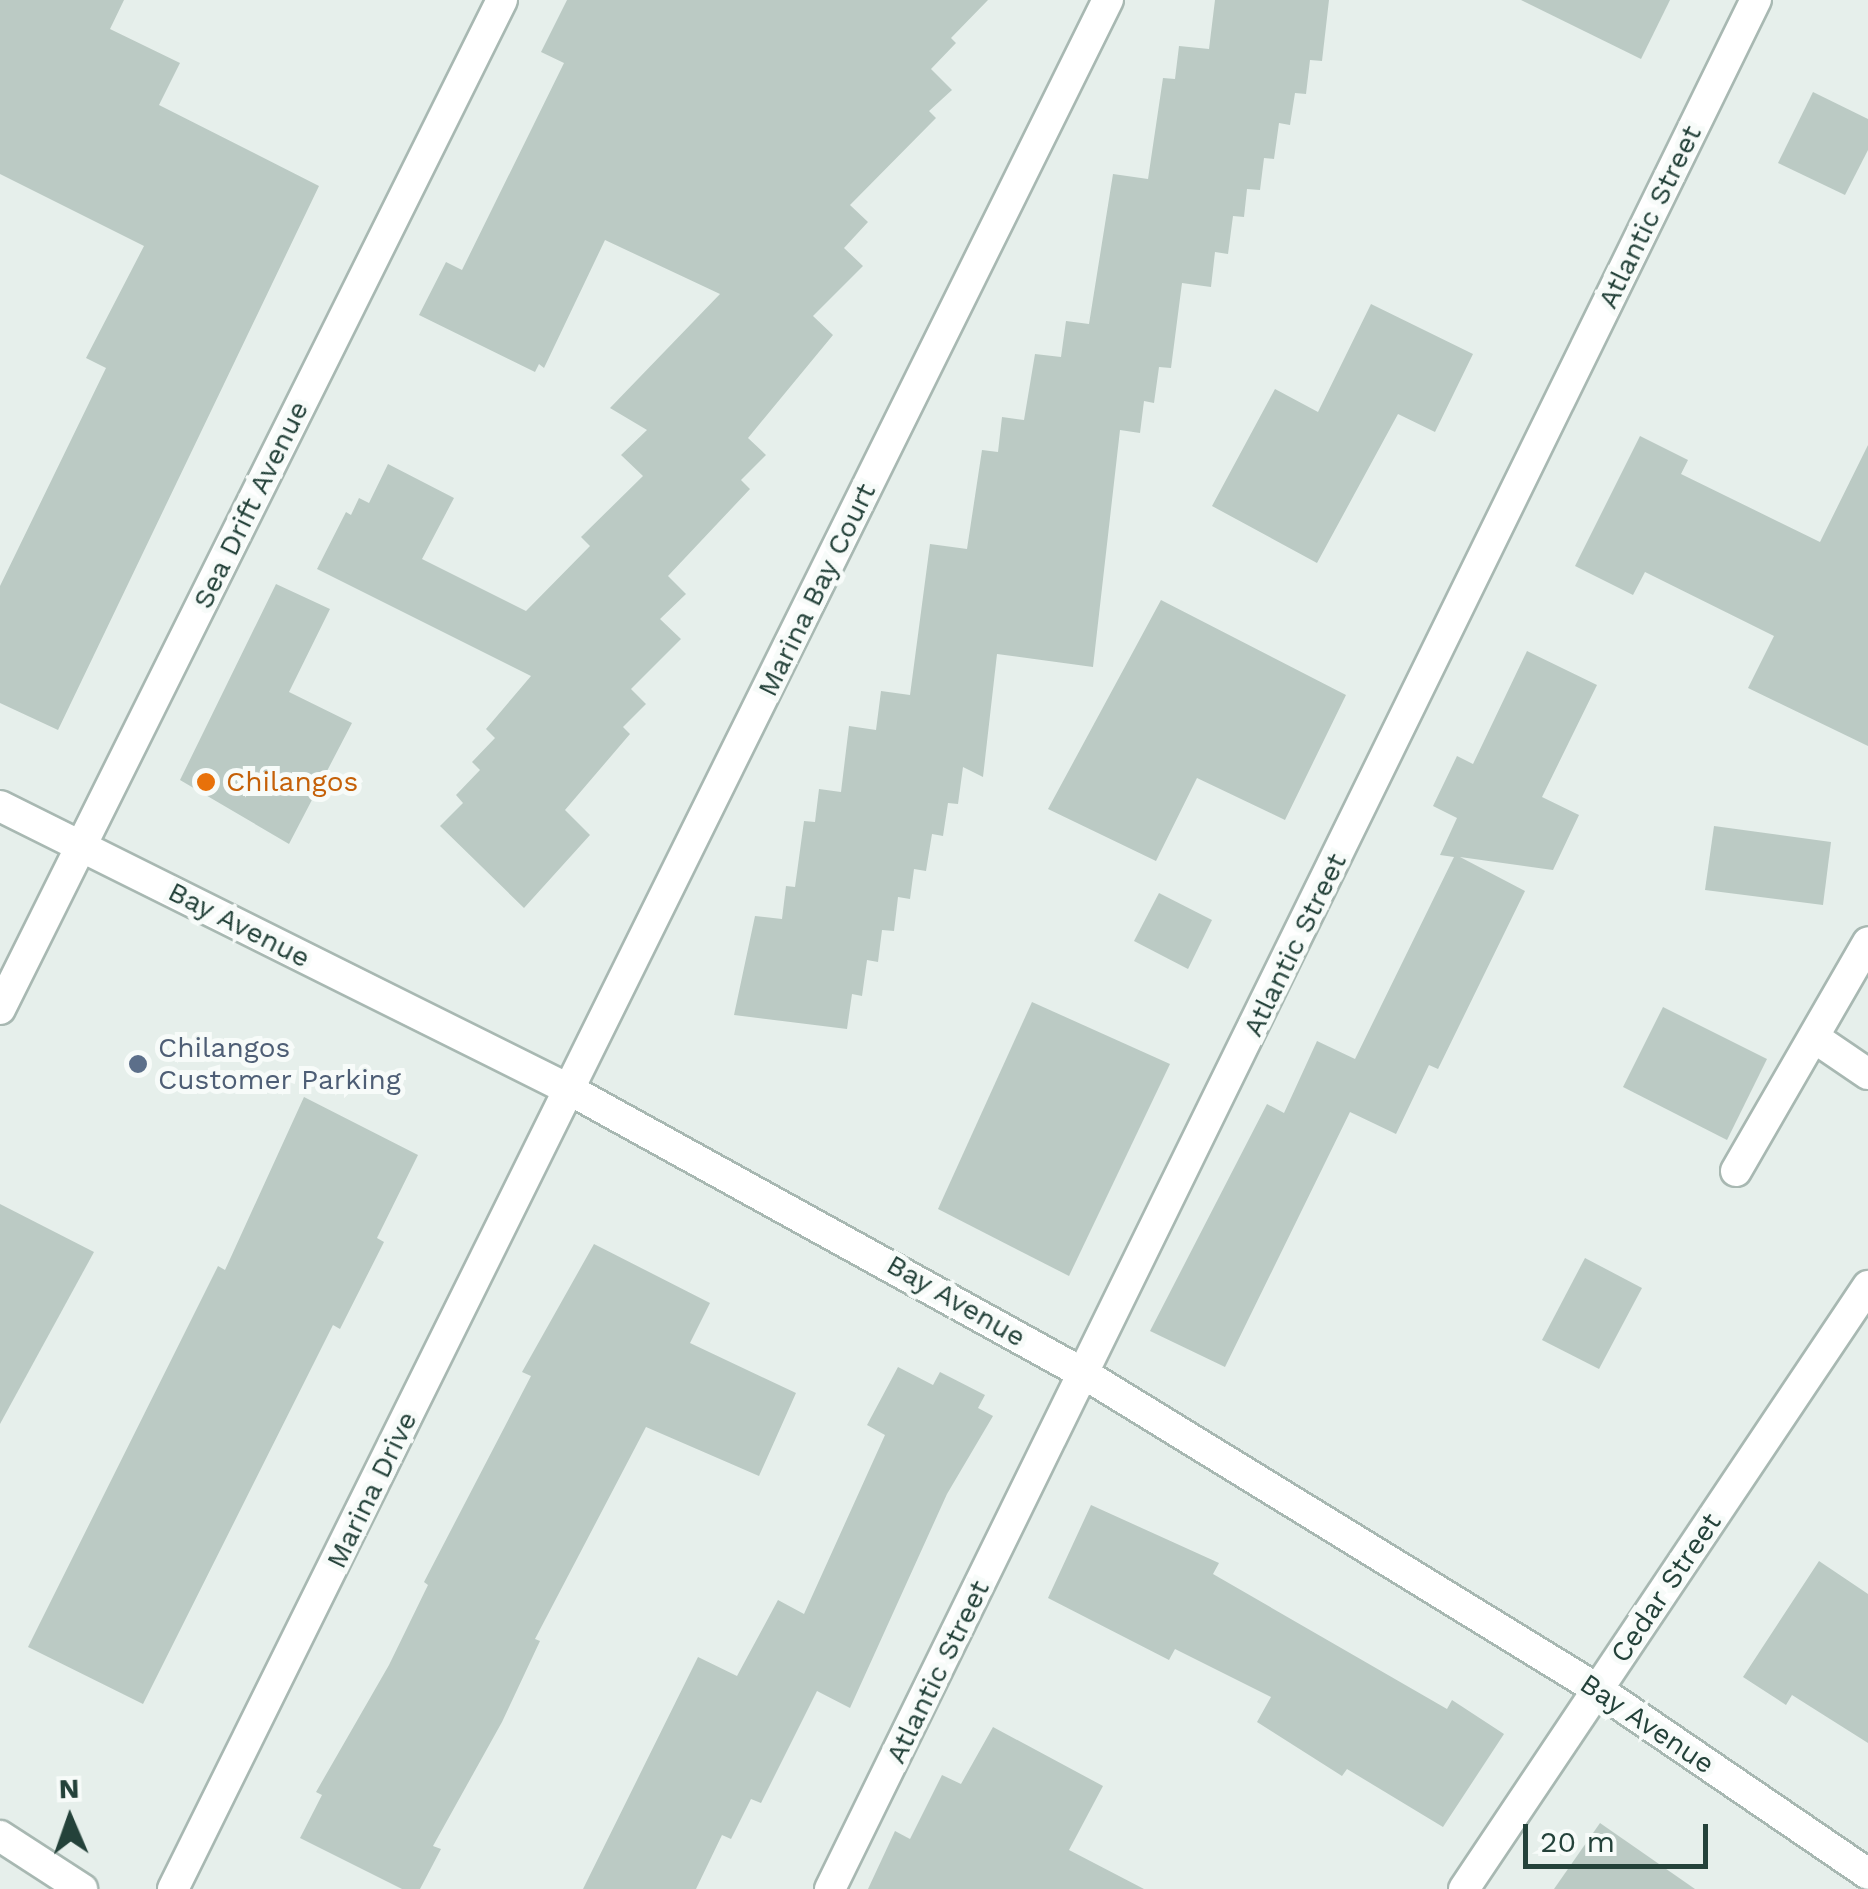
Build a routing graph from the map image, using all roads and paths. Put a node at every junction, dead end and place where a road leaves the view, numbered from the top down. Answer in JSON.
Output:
{"nodes":[{"id":1,"x":502,"y":0,"type":"edge"},
{"id":2,"x":1108,"y":0,"type":"edge"},
{"id":3,"x":1756,"y":0,"type":"edge"},
{"id":4,"x":0,"y":806,"type":"edge"},
{"id":5,"x":80,"y":845,"type":"junction"},
{"id":6,"x":1868,"y":942,"type":"edge"},
{"id":7,"x":0,"y":1009,"type":"edge"},
{"id":8,"x":1815,"y":1038,"type":"junction"},
{"id":9,"x":1868,"y":1074,"type":"edge"},
{"id":10,"x":570,"y":1090,"type":"junction"},
{"id":11,"x":1736,"y":1171,"type":"dead end"},
{"id":12,"x":1868,"y":1286,"type":"edge"},
{"id":13,"x":1086,"y":1375,"type":"junction"},
{"id":14,"x":1597,"y":1689,"type":"junction"},
{"id":15,"x":0,"y":1836,"type":"edge"},
{"id":16,"x":1868,"y":1874,"type":"edge"},
{"id":17,"x":82,"y":1889,"type":"edge"},
{"id":18,"x":173,"y":1889,"type":"edge"},
{"id":19,"x":830,"y":1889,"type":"edge"},
{"id":20,"x":1464,"y":1889,"type":"edge"}],
"edges":[{"from":1,"to":5,"type":"street","name":"Sea Drift Avenue"},
{"from":2,"to":10,"type":"street","name":"Marina Bay Court"},
{"from":3,"to":13,"type":"street","name":"Atlantic Street"},
{"from":4,"to":5,"type":"street","name":"Bay Avenue"},
{"from":5,"to":7,"type":"street","name":"Sea Drift Avenue"},
{"from":5,"to":10,"type":"street","name":"Bay Avenue"},
{"from":6,"to":8,"type":"street"},
{"from":8,"to":9,"type":"street"},
{"from":8,"to":11,"type":"street"},
{"from":10,"to":13,"type":"street","name":"Bay Avenue"},
{"from":10,"to":18,"type":"street","name":"Marina Drive"},
{"from":12,"to":14,"type":"street","name":"Cedar Street"},
{"from":13,"to":14,"type":"street","name":"Bay Avenue"},
{"from":13,"to":19,"type":"street","name":"Atlantic Street"},
{"from":14,"to":16,"type":"street","name":"Bay Avenue"},
{"from":14,"to":20,"type":"street","name":"Cedar Street"},
{"from":15,"to":17,"type":"street"}]}
